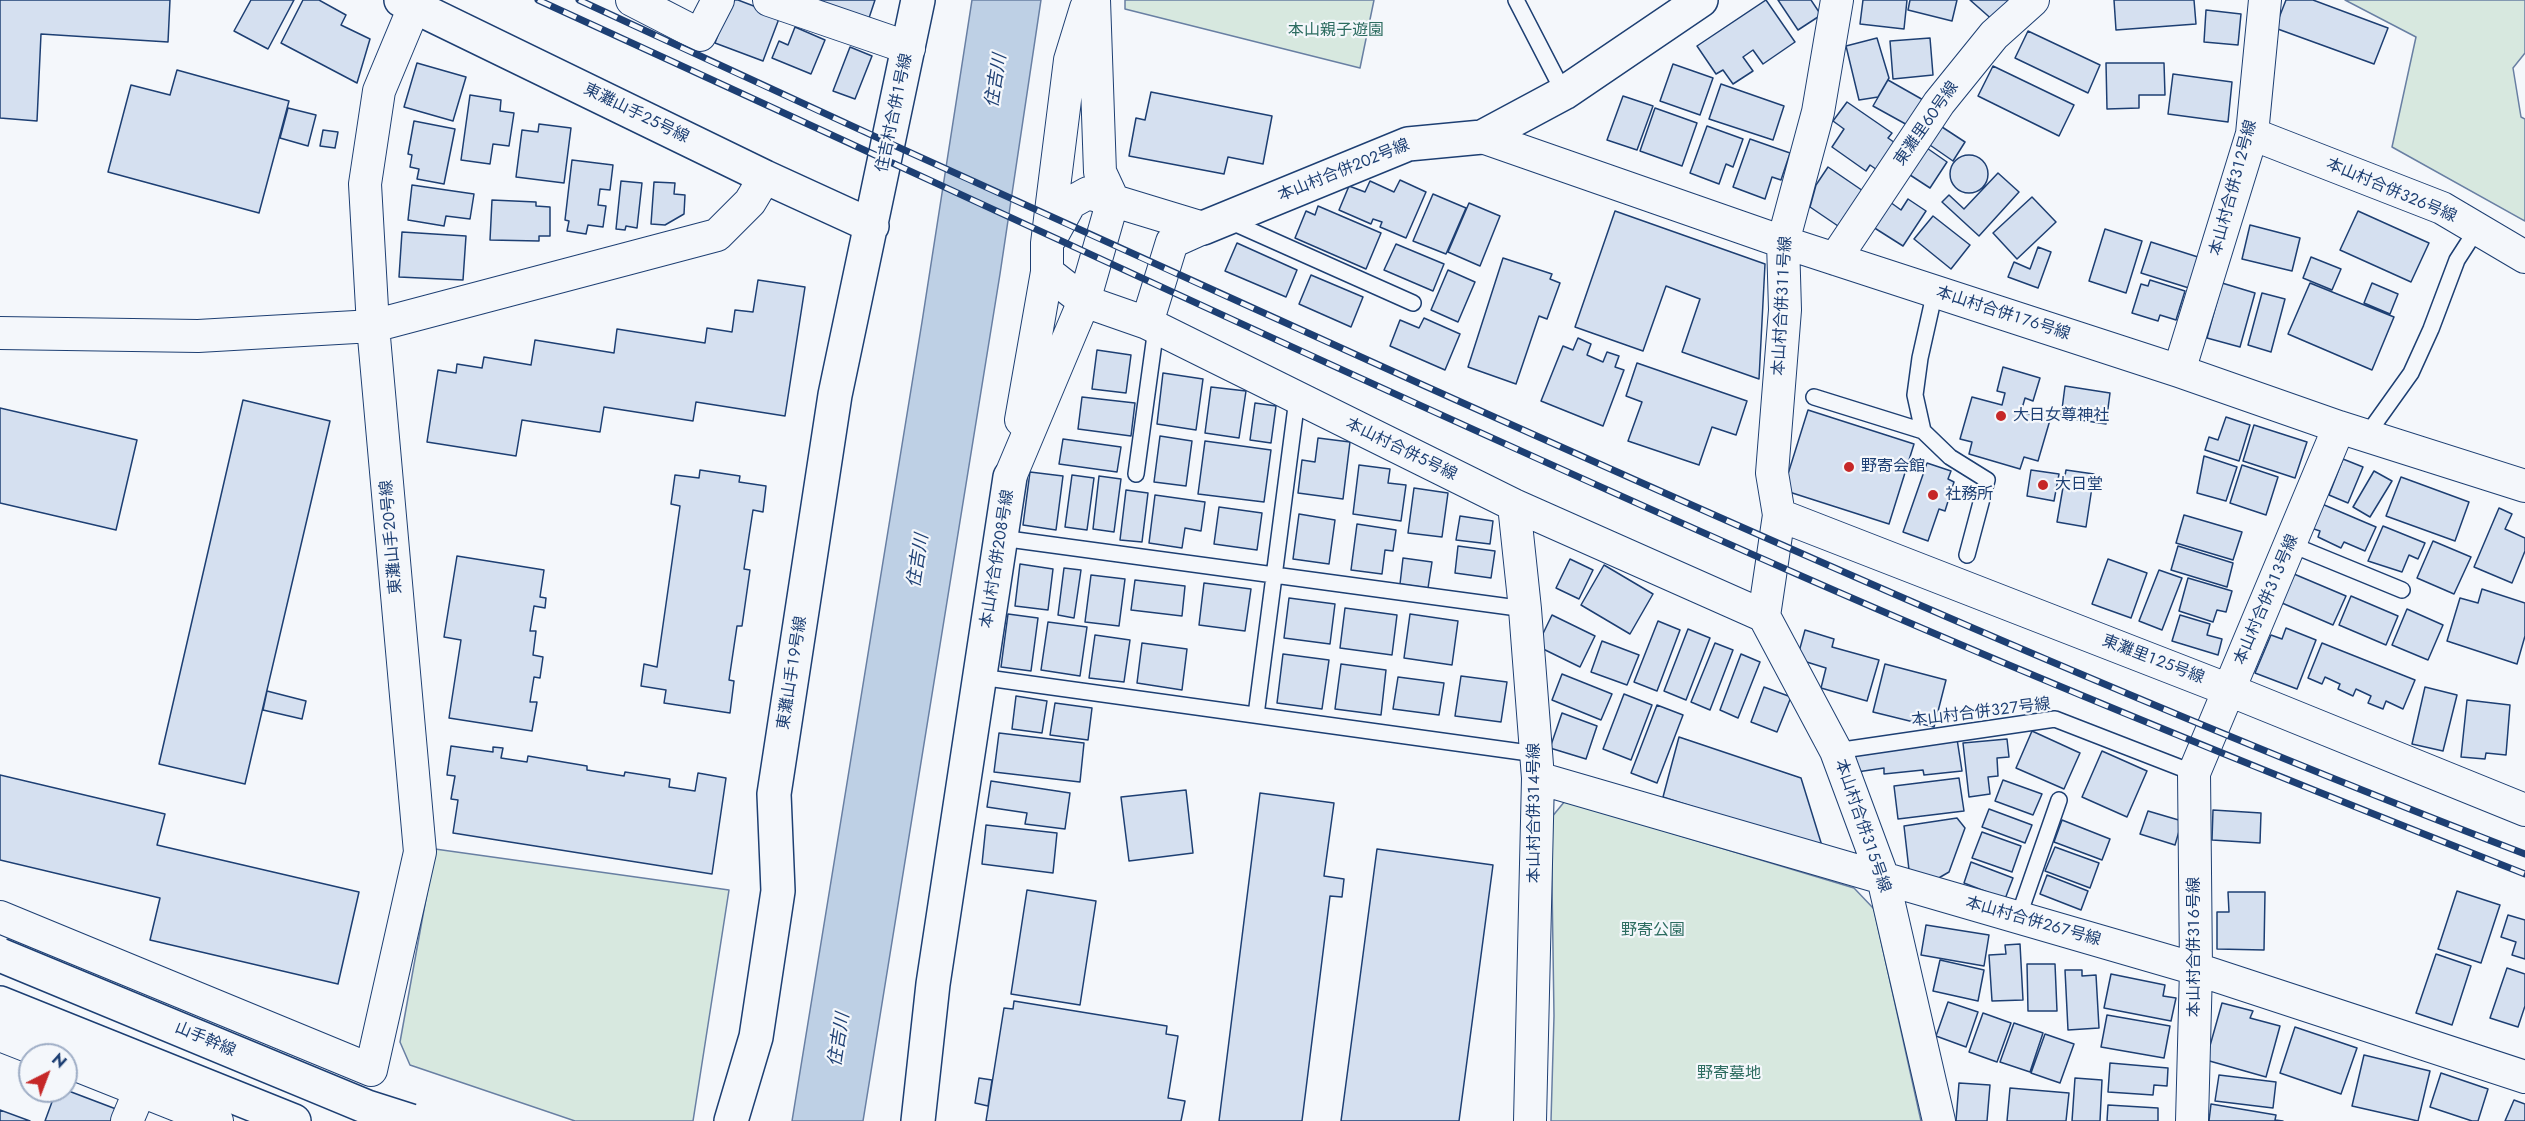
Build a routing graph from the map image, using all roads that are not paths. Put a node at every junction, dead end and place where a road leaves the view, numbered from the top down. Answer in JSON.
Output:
{"nodes":[{"id":1,"x":632,"y":0,"type":"edge"},
{"id":2,"x":718,"y":0,"type":"edge"},
{"id":3,"x":769,"y":0,"type":"edge"},
{"id":4,"x":918,"y":0,"type":"edge"},
{"id":5,"x":1089,"y":0,"type":"edge"},
{"id":6,"x":1094,"y":0,"type":"edge"},
{"id":7,"x":1516,"y":0,"type":"edge"},
{"id":8,"x":1701,"y":0,"type":"edge"},
{"id":9,"x":1837,"y":0,"type":"edge"},
{"id":10,"x":2033,"y":0,"type":"edge"},
{"id":11,"x":2265,"y":0,"type":"edge"},
{"id":12,"x":411,"y":2,"type":"edge"},
{"id":13,"x":909,"y":48,"type":"junction"},
{"id":14,"x":1564,"y":93,"type":"junction"},
{"id":15,"x":2252,"y":134,"type":"junction"},
{"id":16,"x":1482,"y":137,"type":"junction"},
{"id":17,"x":765,"y":177,"type":"junction"},
{"id":18,"x":1113,"y":200,"type":"junction"},
{"id":19,"x":1214,"y":224,"type":"junction"},
{"id":20,"x":872,"y":226,"type":"junction"},
{"id":21,"x":2477,"y":229,"type":"junction"},
{"id":22,"x":1783,"y":242,"type":"junction"},
{"id":23,"x":2525,"y":257,"type":"edge"},
{"id":24,"x":1047,"y":258,"type":"junction"},
{"id":25,"x":1835,"y":259,"type":"junction"},
{"id":26,"x":1935,"y":291,"type":"junction"},
{"id":27,"x":1084,"y":301,"type":"junction"},
{"id":28,"x":1413,"y":303,"type":"dead end"},
{"id":29,"x":1152,"y":325,"type":"junction"},
{"id":30,"x":373,"y":326,"type":"junction"},
{"id":31,"x":0,"y":333,"type":"edge"},
{"id":32,"x":2179,"y":371,"type":"junction"},
{"id":33,"x":1814,"y":398,"type":"dead end"},
{"id":34,"x":1297,"y":399,"type":"junction"},
{"id":35,"x":1923,"y":431,"type":"junction"},
{"id":36,"x":2352,"y":431,"type":"junction"},
{"id":37,"x":1136,"y":474,"type":"dead end"},
{"id":38,"x":1010,"y":477,"type":"junction"},
{"id":39,"x":2525,"y":486,"type":"edge"},
{"id":40,"x":1514,"y":505,"type":"junction"},
{"id":41,"x":1779,"y":515,"type":"junction"},
{"id":42,"x":1001,"y":538,"type":"junction"},
{"id":43,"x":2290,"y":544,"type":"junction"},
{"id":44,"x":1967,"y":555,"type":"dead end"},
{"id":45,"x":1274,"y":575,"type":"junction"},
{"id":46,"x":2402,"y":590,"type":"dead end"},
{"id":47,"x":1525,"y":609,"type":"junction"},
{"id":48,"x":1764,"y":616,"type":"junction"},
{"id":49,"x":980,"y":677,"type":"junction"},
{"id":50,"x":2229,"y":690,"type":"junction"},
{"id":51,"x":1256,"y":715,"type":"junction"},
{"id":52,"x":1836,"y":751,"type":"junction"},
{"id":53,"x":1537,"y":766,"type":"junction"},
{"id":54,"x":2194,"y":773,"type":"junction"},
{"id":55,"x":2059,"y":800,"type":"dead end"},
{"id":56,"x":2525,"y":810,"type":"edge"},
{"id":57,"x":1883,"y":879,"type":"junction"},
{"id":58,"x":0,"y":917,"type":"edge"},
{"id":59,"x":2018,"y":918,"type":"junction"},
{"id":60,"x":0,"y":955,"type":"edge"},
{"id":61,"x":2196,"y":969,"type":"junction"},
{"id":62,"x":0,"y":1003,"type":"edge"},
{"id":63,"x":0,"y":1035,"type":"edge"},
{"id":64,"x":20,"y":1043,"type":"edge"},
{"id":65,"x":78,"y":1066,"type":"edge"},
{"id":66,"x":2525,"y":1077,"type":"edge"},
{"id":67,"x":140,"y":1090,"type":"junction"},
{"id":68,"x":127,"y":1121,"type":"edge"},
{"id":69,"x":217,"y":1121,"type":"edge"},
{"id":70,"x":294,"y":1121,"type":"edge"},
{"id":71,"x":411,"y":1121,"type":"edge"},
{"id":72,"x":731,"y":1121,"type":"edge"},
{"id":73,"x":918,"y":1121,"type":"edge"},
{"id":74,"x":1530,"y":1121,"type":"edge"},
{"id":75,"x":1939,"y":1121,"type":"edge"},
{"id":76,"x":2192,"y":1121,"type":"edge"}],
"edges":[{"from":1,"to":2,"type":"street"},
{"from":3,"to":13,"type":"street"},
{"from":4,"to":13,"type":"street","name":"住吉村合併１号線"},
{"from":5,"to":24,"type":"street","name":"本山村合併２０８号線"},
{"from":6,"to":18,"type":"street"},
{"from":7,"to":14,"type":"lane"},
{"from":8,"to":14,"type":"street","name":"本山村合併２０２号線"},
{"from":9,"to":22,"type":"street","name":"本山村合併３１１号線"},
{"from":10,"to":25,"type":"street","name":"東灘里６０号線"},
{"from":11,"to":15,"type":"street","name":"本山村合併３１２号線"},
{"from":12,"to":17,"type":"street","name":"東灘山手２５号線"},
{"from":12,"to":30,"type":"street","name":"東灘山手２０号線"},
{"from":13,"to":20,"type":"street","name":"住吉村合併１号線"},
{"from":14,"to":16,"type":"street","name":"本山村合併２０２号線"},
{"from":15,"to":21,"type":"street","name":"本山村合併３２６号線"},
{"from":15,"to":32,"type":"street","name":"本山村合併３１２号線"},
{"from":16,"to":19,"type":"street","name":"本山村合併２０２号線"},
{"from":16,"to":22,"type":"street","name":"本山村合併１７６号線"},
{"from":17,"to":20,"type":"street","name":"東灘山手２５号線"},
{"from":17,"to":30,"type":"street"},
{"from":18,"to":19,"type":"street"},
{"from":18,"to":24,"type":"street"},
{"from":18,"to":27,"type":"street"},
{"from":19,"to":28,"type":"lane"},
{"from":19,"to":29,"type":"street"},
{"from":20,"to":72,"type":"street","name":"東灘山手１９号線"},
{"from":21,"to":23,"type":"street","name":"本山村合併３２６号線"},
{"from":21,"to":36,"type":"lane","name":"本山村合併３１３号線"},
{"from":22,"to":25,"type":"street","name":"本山村合併１７６号線"},
{"from":22,"to":41,"type":"street","name":"本山村合併３１１号線"},
{"from":24,"to":27,"type":"street","name":"本山村合併５号線"},
{"from":24,"to":38,"type":"street","name":"本山村合併２０８号線"},
{"from":25,"to":26,"type":"street","name":"本山村合併１７６号線"},
{"from":26,"to":32,"type":"street","name":"本山村合併１７６号線"},
{"from":26,"to":35,"type":"lane"},
{"from":27,"to":29,"type":"street","name":"本山村合併５号線"},
{"from":27,"to":38,"type":"street"},
{"from":29,"to":34,"type":"street","name":"本山村合併５号線"},
{"from":29,"to":37,"type":"lane"},
{"from":30,"to":31,"type":"street"},
{"from":30,"to":58,"type":"street","name":"東灘山手２０号線"},
{"from":32,"to":36,"type":"street","name":"本山村合併１７６号線"},
{"from":33,"to":35,"type":"lane"},
{"from":34,"to":40,"type":"street","name":"本山村合併５号線"},
{"from":34,"to":45,"type":"lane"},
{"from":35,"to":44,"type":"lane"},
{"from":36,"to":39,"type":"street","name":"本山村合併１７６号線"},
{"from":36,"to":43,"type":"street","name":"本山村合併３１３号線"},
{"from":38,"to":42,"type":"street","name":"本山村合併２０８号線"},
{"from":40,"to":47,"type":"street","name":"本山村合併３１４号線"},
{"from":40,"to":48,"type":"street","name":"本山村合併５号線"},
{"from":41,"to":48,"type":"street","name":"本山村合併３１１号線"},
{"from":41,"to":50,"type":"street","name":"東灘里１２５号線"},
{"from":42,"to":45,"type":"lane"},
{"from":42,"to":49,"type":"street","name":"本山村合併２０８号線"},
{"from":43,"to":46,"type":"lane"},
{"from":43,"to":50,"type":"street","name":"本山村合併３１３号線"},
{"from":45,"to":47,"type":"lane"},
{"from":45,"to":51,"type":"lane"},
{"from":47,"to":53,"type":"street","name":"本山村合併３１４号線"},
{"from":48,"to":52,"type":"street","name":"本山村合併３１５号線"},
{"from":49,"to":51,"type":"lane"},
{"from":49,"to":73,"type":"street","name":"本山村合併２０８号線"},
{"from":50,"to":54,"type":"street","name":"本山村合併３１３号線"},
{"from":50,"to":56,"type":"street","name":"東灘里１２５号線"},
{"from":51,"to":53,"type":"lane"},
{"from":52,"to":54,"type":"lane","name":"本山村合併３２７号線"},
{"from":52,"to":57,"type":"street","name":"本山村合併３１５号線"},
{"from":53,"to":57,"type":"street","name":"本山村合併２６７号線"},
{"from":53,"to":74,"type":"street","name":"本山村合併３１４号線"},
{"from":54,"to":61,"type":"street","name":"本山村合併３１６号線"},
{"from":55,"to":59,"type":"lane"},
{"from":57,"to":59,"type":"street","name":"本山村合併２６７号線"},
{"from":57,"to":75,"type":"street","name":"本山村合併３１５号線"},
{"from":59,"to":61,"type":"street","name":"本山村合併２６７号線"},
{"from":60,"to":71,"type":"street","name":"山手幹線","bridge":true},
{"from":61,"to":66,"type":"street","name":"本山村合併２６７号線"},
{"from":61,"to":76,"type":"street","name":"本山村合併３１６号線"},
{"from":62,"to":70,"type":"street"},
{"from":63,"to":64,"type":"street"},
{"from":65,"to":67,"type":"street"},
{"from":67,"to":68,"type":"street"},
{"from":67,"to":69,"type":"street"}]}
